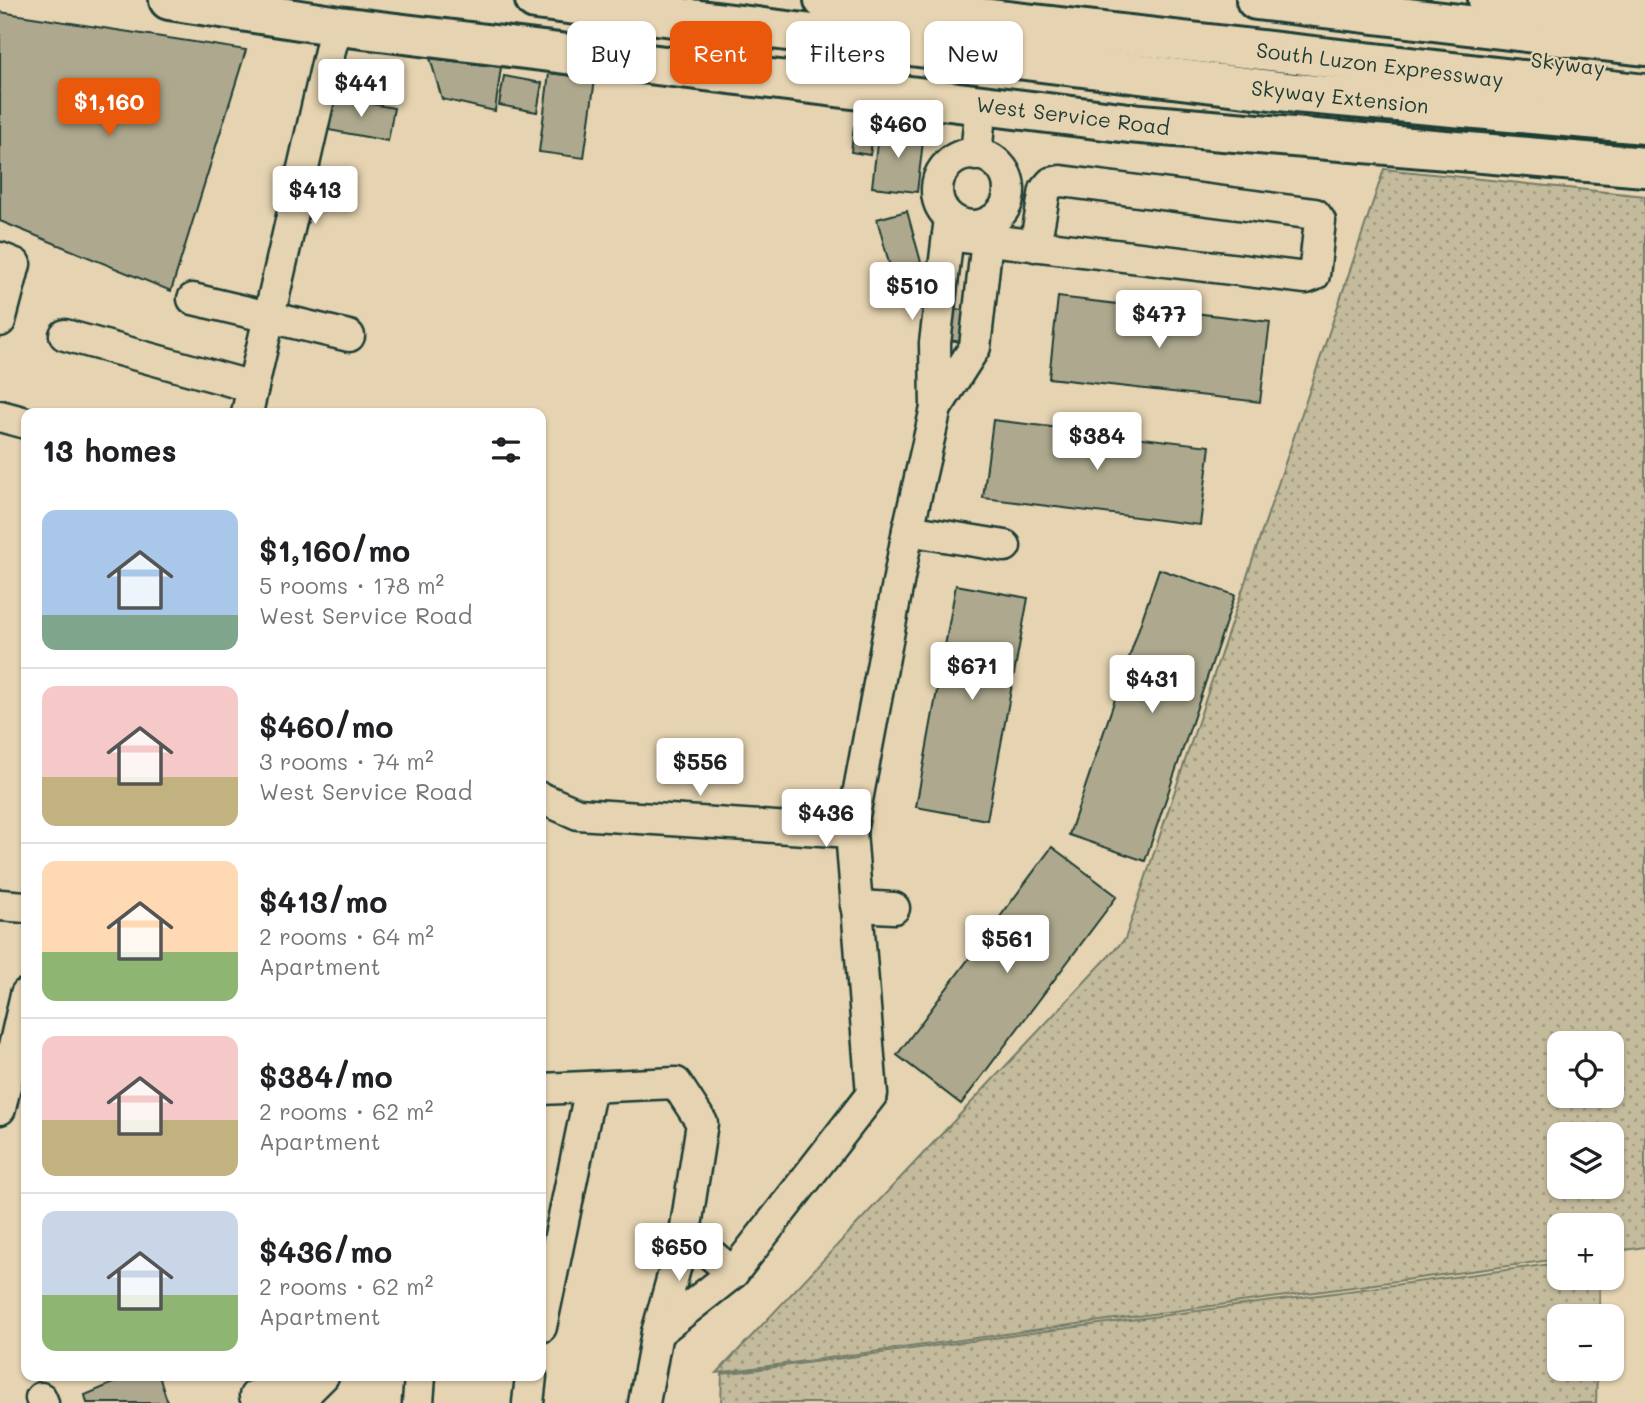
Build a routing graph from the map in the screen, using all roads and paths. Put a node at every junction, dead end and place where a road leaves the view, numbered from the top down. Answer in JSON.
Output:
{"nodes":[{"id":1,"x":169,"y":0,"type":"edge"},
{"id":2,"x":535,"y":0,"type":"edge"},
{"id":3,"x":824,"y":0,"type":"edge"},
{"id":4,"x":1031,"y":0,"type":"edge"},
{"id":5,"x":1256,"y":0,"type":"edge"},
{"id":6,"x":1488,"y":0,"type":"edge"},
{"id":7,"x":1645,"y":18,"type":"edge"},
{"id":8,"x":339,"y":26,"type":"junction"},
{"id":9,"x":1645,"y":46,"type":"edge"},
{"id":10,"x":1645,"y":72,"type":"edge"},
{"id":11,"x":1645,"y":94,"type":"edge"},
{"id":12,"x":981,"y":104,"type":"junction"},
{"id":13,"x":1645,"y":124,"type":"edge"},
{"id":14,"x":976,"y":155,"type":"junction"},
{"id":15,"x":1645,"y":167,"type":"edge"},
{"id":16,"x":949,"y":226,"type":"junction"},
{"id":17,"x":988,"y":231,"type":"junction"},
{"id":18,"x":1035,"y":246,"type":"junction"},
{"id":19,"x":0,"y":258,"type":"edge"},
{"id":20,"x":193,"y":299,"type":"dead end"},
{"id":21,"x":268,"y":317,"type":"junction"},
{"id":22,"x":0,"y":321,"type":"edge"},
{"id":23,"x":65,"y":335,"type":"dead end"},
{"id":24,"x":349,"y":336,"type":"dead end"},
{"id":25,"x":250,"y":400,"type":"edge"},
{"id":26,"x":936,"y":408,"type":"junction"},
{"id":27,"x":0,"y":415,"type":"edge"},
{"id":28,"x":21,"y":421,"type":"edge"},
{"id":29,"x":908,"y":530,"type":"junction"},
{"id":30,"x":1005,"y":546,"type":"dead end"},
{"id":31,"x":546,"y":800,"type":"edge"},
{"id":32,"x":850,"y":832,"type":"junction"},
{"id":33,"x":0,"y":905,"type":"edge"},
{"id":34,"x":856,"y":906,"type":"junction"},
{"id":35,"x":21,"y":907,"type":"edge"},
{"id":36,"x":894,"y":908,"type":"dead end"},
{"id":37,"x":21,"y":1015,"type":"edge"},
{"id":38,"x":591,"y":1087,"type":"junction"},
{"id":39,"x":546,"y":1089,"type":"edge"},
{"id":40,"x":0,"y":1109,"type":"edge"},
{"id":41,"x":685,"y":1233,"type":"junction"},
{"id":42,"x":733,"y":1273,"type":"junction"},
{"id":43,"x":546,"y":1302,"type":"edge"},
{"id":44,"x":657,"y":1333,"type":"junction"},
{"id":45,"x":420,"y":1381,"type":"edge"},
{"id":46,"x":530,"y":1381,"type":"edge"},
{"id":47,"x":254,"y":1391,"type":"edge"},
{"id":48,"x":311,"y":1391,"type":"edge"},
{"id":49,"x":418,"y":1403,"type":"edge"},
{"id":50,"x":528,"y":1403,"type":"edge"},
{"id":51,"x":644,"y":1403,"type":"edge"}],
"edges":[{"from":1,"to":8,"type":"main road","name":"West Service Road"},
{"from":2,"to":13,"type":"main road","name":"Skyway Extension"},
{"from":3,"to":11,"type":"main road","name":"South Luzon Expressway"},
{"from":4,"to":10,"type":"main road","name":"Skyway"},
{"from":5,"to":9,"type":"main road","name":"Skyway"},
{"from":6,"to":7,"type":"main road"},
{"from":8,"to":12,"type":"main road","name":"West Service Road"},
{"from":8,"to":21,"type":"street"},
{"from":12,"to":14,"type":"street"},
{"from":12,"to":15,"type":"main road","name":"West Service Road"},
{"from":14,"to":16,"type":"street"},
{"from":14,"to":17,"type":"street"},
{"from":16,"to":17,"type":"street"},
{"from":16,"to":26,"type":"street"},
{"from":17,"to":18,"type":"street"},
{"from":17,"to":26,"type":"street"},
{"from":18,"to":18,"type":"street"},
{"from":19,"to":22,"type":"street"},
{"from":20,"to":21,"type":"street"},
{"from":21,"to":24,"type":"street"},
{"from":21,"to":25,"type":"street"},
{"from":23,"to":25,"type":"street"},
{"from":26,"to":29,"type":"street"},
{"from":27,"to":28,"type":"street"},
{"from":29,"to":30,"type":"street"},
{"from":29,"to":32,"type":"street"},
{"from":31,"to":32,"type":"street"},
{"from":32,"to":34,"type":"street"},
{"from":33,"to":35,"type":"street"},
{"from":34,"to":36,"type":"street"},
{"from":34,"to":42,"type":"street"},
{"from":37,"to":40,"type":"street"},
{"from":38,"to":39,"type":"street"},
{"from":38,"to":41,"type":"street"},
{"from":38,"to":43,"type":"street"},
{"from":41,"to":42,"type":"street"},
{"from":41,"to":44,"type":"street"},
{"from":42,"to":44,"type":"street"},
{"from":44,"to":51,"type":"street"},
{"from":45,"to":49,"type":"street"},
{"from":46,"to":50,"type":"street"},
{"from":47,"to":48,"type":"street"}]}
